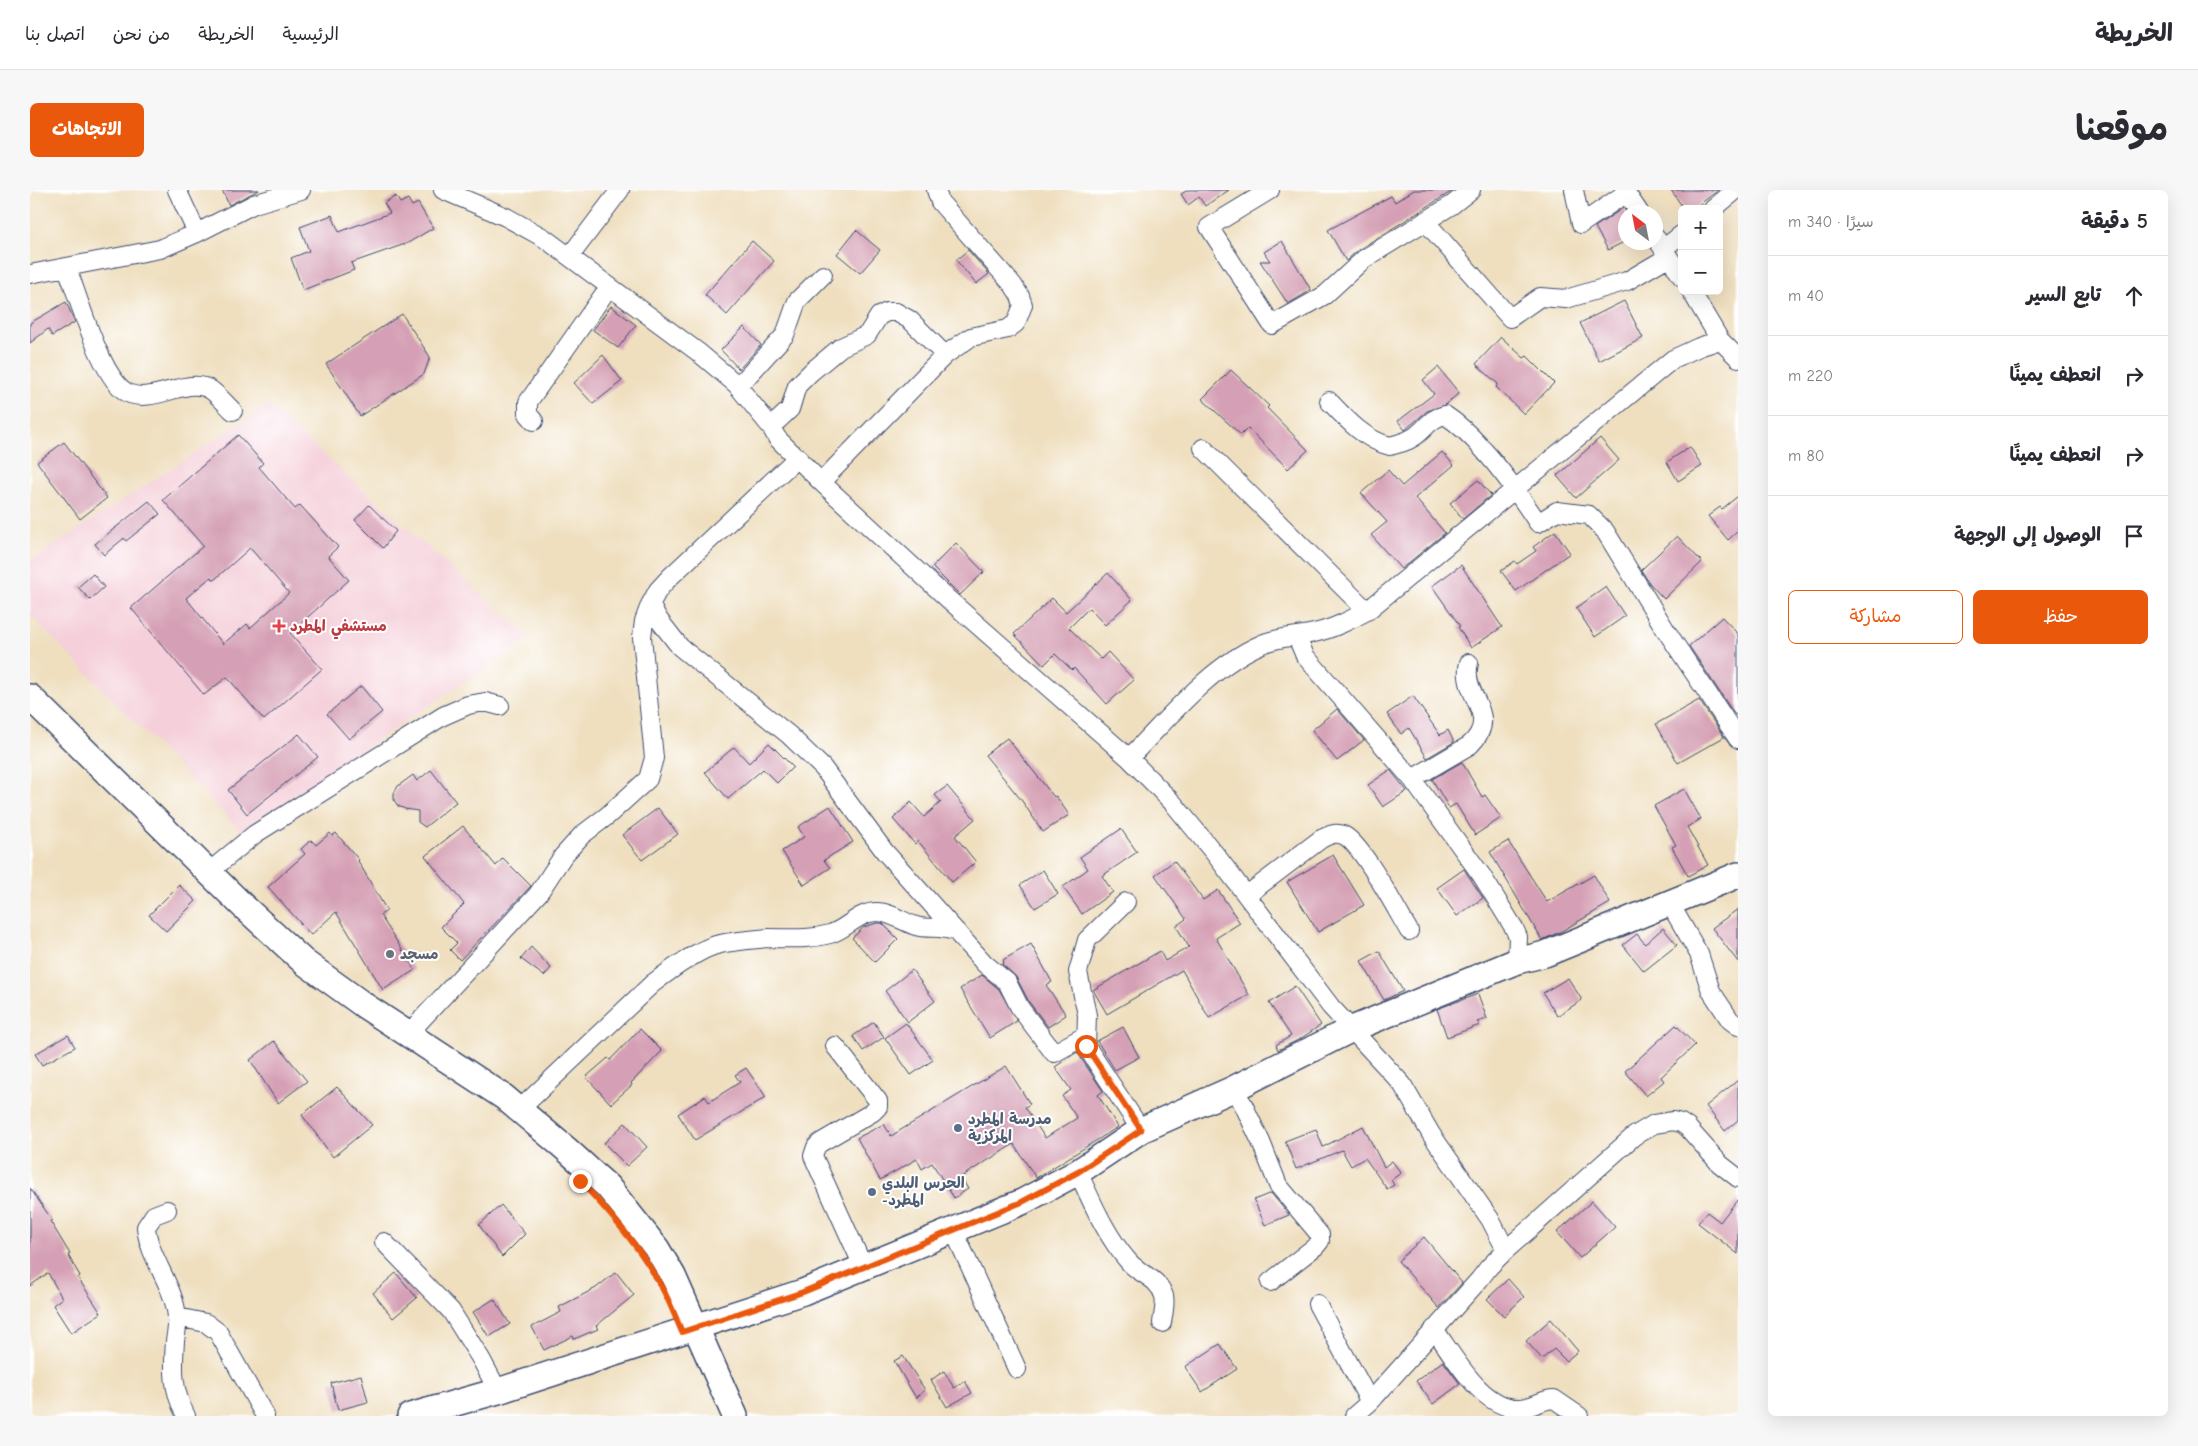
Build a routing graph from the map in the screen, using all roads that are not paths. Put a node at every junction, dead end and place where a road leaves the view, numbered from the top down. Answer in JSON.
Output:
{"nodes":[{"id":1,"x":177,"y":190,"type":"edge"},
{"id":2,"x":300,"y":190,"type":"edge"},
{"id":3,"x":443,"y":190,"type":"edge"},
{"id":4,"x":620,"y":190,"type":"edge"},
{"id":5,"x":936,"y":190,"type":"edge"},
{"id":6,"x":1270,"y":190,"type":"edge"},
{"id":7,"x":1471,"y":190,"type":"edge"},
{"id":8,"x":1574,"y":190,"type":"edge"},
{"id":9,"x":1736,"y":190,"type":"edge"},
{"id":10,"x":1625,"y":191,"type":"edge"},
{"id":11,"x":1634,"y":205,"type":"edge"},
{"id":12,"x":1718,"y":205,"type":"edge"},
{"id":13,"x":1425,"y":221,"type":"junction"},
{"id":14,"x":197,"y":233,"type":"junction"},
{"id":15,"x":1678,"y":237,"type":"edge"},
{"id":16,"x":1663,"y":247,"type":"edge"},
{"id":17,"x":1663,"y":249,"type":"edge"},
{"id":18,"x":1660,"y":250,"type":"edge"},
{"id":19,"x":570,"y":256,"type":"junction"},
{"id":20,"x":67,"y":268,"type":"junction"},
{"id":21,"x":1678,"y":271,"type":"edge"},
{"id":22,"x":30,"y":274,"type":"edge"},
{"id":23,"x":823,"y":275,"type":"dead end"},
{"id":24,"x":609,"y":287,"type":"junction"},
{"id":25,"x":1693,"y":295,"type":"edge"},
{"id":26,"x":1720,"y":340,"type":"junction"},
{"id":27,"x":946,"y":355,"type":"junction"},
{"id":28,"x":1738,"y":358,"type":"edge"},
{"id":29,"x":736,"y":384,"type":"junction"},
{"id":30,"x":1329,"y":402,"type":"dead end"},
{"id":31,"x":233,"y":411,"type":"dead end"},
{"id":32,"x":534,"y":421,"type":"dead end"},
{"id":33,"x":771,"y":427,"type":"junction"},
{"id":34,"x":1203,"y":448,"type":"dead end"},
{"id":35,"x":798,"y":457,"type":"junction"},
{"id":36,"x":821,"y":482,"type":"junction"},
{"id":37,"x":1516,"y":489,"type":"junction"},
{"id":38,"x":650,"y":605,"type":"junction"},
{"id":39,"x":1367,"y":612,"type":"junction"},
{"id":40,"x":1297,"y":637,"type":"junction"},
{"id":41,"x":1469,"y":663,"type":"dead end"},
{"id":42,"x":30,"y":697,"type":"edge"},
{"id":43,"x":500,"y":706,"type":"dead end"},
{"id":44,"x":30,"y":718,"type":"edge"},
{"id":45,"x":1738,"y":739,"type":"edge"},
{"id":46,"x":79,"y":756,"type":"junction"},
{"id":47,"x":1129,"y":758,"type":"junction"},
{"id":48,"x":1412,"y":779,"type":"junction"},
{"id":49,"x":209,"y":872,"type":"junction"},
{"id":50,"x":1738,"y":875,"type":"edge"},
{"id":51,"x":1247,"y":895,"type":"junction"},
{"id":52,"x":1126,"y":902,"type":"dead end"},
{"id":53,"x":1670,"y":904,"type":"junction"},
{"id":54,"x":1409,"y":931,"type":"dead end"},
{"id":55,"x":957,"y":932,"type":"junction"},
{"id":56,"x":1517,"y":961,"type":"junction"},
{"id":57,"x":1738,"y":1026,"type":"edge"},
{"id":58,"x":1352,"y":1029,"type":"junction"},
{"id":59,"x":409,"y":1033,"type":"junction"},
{"id":60,"x":1085,"y":1036,"type":"junction"},
{"id":61,"x":835,"y":1046,"type":"dead end"},
{"id":62,"x":1233,"y":1089,"type":"junction"},
{"id":63,"x":519,"y":1110,"type":"junction"},
{"id":64,"x":1141,"y":1130,"type":"junction"},
{"id":65,"x":1078,"y":1172,"type":"junction"},
{"id":66,"x":1738,"y":1178,"type":"edge"},
{"id":67,"x":167,"y":1210,"type":"dead end"},
{"id":68,"x":953,"y":1229,"type":"junction"},
{"id":69,"x":384,"y":1242,"type":"dead end"},
{"id":70,"x":1506,"y":1250,"type":"junction"},
{"id":71,"x":863,"y":1266,"type":"junction"},
{"id":72,"x":1270,"y":1282,"type":"dead end"},
{"id":73,"x":1317,"y":1304,"type":"dead end"},
{"id":74,"x":177,"y":1318,"type":"junction"},
{"id":75,"x":1162,"y":1323,"type":"dead end"},
{"id":76,"x":1434,"y":1329,"type":"junction"},
{"id":77,"x":690,"y":1330,"type":"junction"},
{"id":78,"x":1017,"y":1369,"type":"dead end"},
{"id":79,"x":498,"y":1392,"type":"junction"},
{"id":80,"x":1370,"y":1402,"type":"junction"},
{"id":81,"x":440,"y":1413,"type":"edge"},
{"id":82,"x":186,"y":1416,"type":"edge"},
{"id":83,"x":265,"y":1416,"type":"edge"},
{"id":84,"x":410,"y":1416,"type":"edge"},
{"id":85,"x":718,"y":1416,"type":"edge"},
{"id":86,"x":735,"y":1416,"type":"edge"},
{"id":87,"x":1354,"y":1416,"type":"edge"},
{"id":88,"x":1578,"y":1416,"type":"edge"}],
"edges":[{"from":1,"to":14,"type":"street"},
{"from":2,"to":14,"type":"street"},
{"from":3,"to":19,"type":"street"},
{"from":4,"to":19,"type":"street"},
{"from":5,"to":27,"type":"street"},
{"from":6,"to":13,"type":"street"},
{"from":7,"to":13,"type":"street"},
{"from":8,"to":10,"type":"street"},
{"from":9,"to":12,"type":"street"},
{"from":10,"to":11,"type":"street"},
{"from":13,"to":18,"type":"street"},
{"from":14,"to":20,"type":"street"},
{"from":15,"to":16,"type":"street"},
{"from":17,"to":21,"type":"street"},
{"from":19,"to":24,"type":"street"},
{"from":20,"to":22,"type":"street"},
{"from":20,"to":31,"type":"street"},
{"from":23,"to":29,"type":"street"},
{"from":24,"to":29,"type":"street"},
{"from":24,"to":32,"type":"street"},
{"from":25,"to":26,"type":"street"},
{"from":26,"to":28,"type":"street"},
{"from":26,"to":37,"type":"street"},
{"from":27,"to":33,"type":"street"},
{"from":27,"to":36,"type":"street"},
{"from":29,"to":33,"type":"street"},
{"from":30,"to":37,"type":"street"},
{"from":33,"to":35,"type":"street"},
{"from":34,"to":39,"type":"street"},
{"from":35,"to":36,"type":"street"},
{"from":35,"to":38,"type":"street"},
{"from":36,"to":47,"type":"street"},
{"from":37,"to":39,"type":"street"},
{"from":37,"to":45,"type":"street"},
{"from":38,"to":55,"type":"street"},
{"from":38,"to":59,"type":"street"},
{"from":39,"to":40,"type":"street"},
{"from":40,"to":47,"type":"street"},
{"from":40,"to":48,"type":"street"},
{"from":41,"to":48,"type":"street"},
{"from":42,"to":46,"type":"main road"},
{"from":43,"to":49,"type":"street"},
{"from":44,"to":46,"type":"main road"},
{"from":46,"to":49,"type":"main road"},
{"from":46,"to":77,"type":"main road"},
{"from":47,"to":51,"type":"street"},
{"from":48,"to":56,"type":"street"},
{"from":49,"to":59,"type":"main road"},
{"from":50,"to":53,"type":"main road"},
{"from":51,"to":54,"type":"street"},
{"from":51,"to":58,"type":"street"},
{"from":52,"to":60,"type":"street"},
{"from":53,"to":56,"type":"main road"},
{"from":53,"to":57,"type":"street"},
{"from":55,"to":60,"type":"street"},
{"from":55,"to":63,"type":"street"},
{"from":56,"to":58,"type":"main road"},
{"from":58,"to":62,"type":"main road"},
{"from":58,"to":70,"type":"street"},
{"from":59,"to":63,"type":"main road"},
{"from":60,"to":64,"type":"street"},
{"from":61,"to":71,"type":"street"},
{"from":62,"to":64,"type":"main road"},
{"from":62,"to":72,"type":"street"},
{"from":63,"to":77,"type":"main road"},
{"from":64,"to":65,"type":"main road"},
{"from":65,"to":68,"type":"main road"},
{"from":65,"to":75,"type":"street"},
{"from":66,"to":70,"type":"street"},
{"from":67,"to":74,"type":"street"},
{"from":68,"to":71,"type":"main road"},
{"from":68,"to":78,"type":"street"},
{"from":69,"to":79,"type":"street"},
{"from":70,"to":76,"type":"street"},
{"from":71,"to":77,"type":"main road"},
{"from":73,"to":80,"type":"street"},
{"from":74,"to":82,"type":"street"},
{"from":74,"to":83,"type":"street"},
{"from":76,"to":80,"type":"street"},
{"from":76,"to":88,"type":"street"},
{"from":77,"to":79,"type":"main road"},
{"from":77,"to":85,"type":"main road"},
{"from":77,"to":86,"type":"main road"},
{"from":79,"to":81,"type":"main road"},
{"from":80,"to":87,"type":"street"},
{"from":81,"to":84,"type":"main road"}]}
